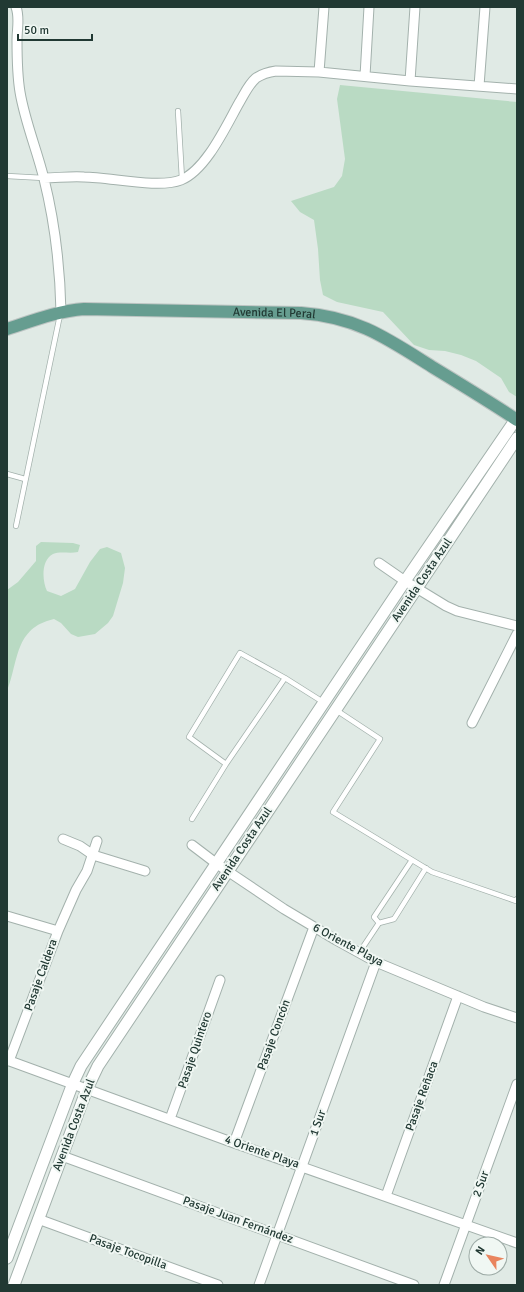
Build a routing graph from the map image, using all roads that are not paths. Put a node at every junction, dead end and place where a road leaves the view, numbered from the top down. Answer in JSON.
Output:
{"nodes":[{"id":1,"x":16,"y":7,"type":"edge"},
{"id":2,"x":324,"y":7,"type":"edge"},
{"id":3,"x":369,"y":7,"type":"edge"},
{"id":4,"x":415,"y":7,"type":"edge"},
{"id":5,"x":485,"y":7,"type":"edge"},
{"id":6,"x":319,"y":72,"type":"junction"},
{"id":7,"x":365,"y":76,"type":"junction"},
{"id":8,"x":410,"y":81,"type":"junction"},
{"id":9,"x":479,"y":86,"type":"junction"},
{"id":10,"x":517,"y":89,"type":"edge"},
{"id":11,"x":178,"y":111,"type":"dead end"},
{"id":12,"x":7,"y":176,"type":"edge"},
{"id":13,"x":44,"y":178,"type":"junction"},
{"id":14,"x":182,"y":179,"type":"junction"},
{"id":15,"x":61,"y":312,"type":"junction"},
{"id":16,"x":7,"y":329,"type":"edge"},
{"id":17,"x":516,"y":419,"type":"edge"},
{"id":18,"x":517,"y":438,"type":"edge"},
{"id":19,"x":7,"y":474,"type":"edge"},
{"id":20,"x":25,"y":479,"type":"junction"},
{"id":21,"x":16,"y":526,"type":"dead end"},
{"id":22,"x":380,"y":563,"type":"dead end"},
{"id":23,"x":405,"y":581,"type":"junction"},
{"id":24,"x":417,"y":588,"type":"junction"},
{"id":25,"x":517,"y":626,"type":"edge"},
{"id":26,"x":517,"y":634,"type":"edge"},
{"id":27,"x":285,"y":678,"type":"junction"},
{"id":28,"x":324,"y":703,"type":"junction"},
{"id":29,"x":336,"y":710,"type":"junction"},
{"id":30,"x":472,"y":723,"type":"dead end"},
{"id":31,"x":226,"y":764,"type":"junction"},
{"id":32,"x":192,"y":819,"type":"dead end"},
{"id":33,"x":62,"y":839,"type":"dead end"},
{"id":34,"x":97,"y":841,"type":"dead end"},
{"id":35,"x":192,"y":845,"type":"dead end"},
{"id":36,"x":93,"y":855,"type":"junction"},
{"id":37,"x":412,"y":860,"type":"junction"},
{"id":38,"x":217,"y":864,"type":"junction"},
{"id":39,"x":426,"y":868,"type":"junction"},
{"id":40,"x":227,"y":871,"type":"junction"},
{"id":41,"x":145,"y":872,"type":"dead end"},
{"id":42,"x":517,"y":899,"type":"edge"},
{"id":43,"x":7,"y":916,"type":"edge"},
{"id":44,"x":379,"y":923,"type":"junction"},
{"id":45,"x":314,"y":927,"type":"junction"},
{"id":46,"x":58,"y":931,"type":"junction"},
{"id":47,"x":359,"y":953,"type":"junction"},
{"id":48,"x":376,"y":962,"type":"junction"},
{"id":49,"x":220,"y":980,"type":"dead end"},
{"id":50,"x":458,"y":996,"type":"junction"},
{"id":51,"x":517,"y":1018,"type":"edge"},
{"id":52,"x":8,"y":1060,"type":"edge"},
{"id":53,"x":73,"y":1083,"type":"junction"},
{"id":54,"x":517,"y":1084,"type":"edge"},
{"id":55,"x":87,"y":1089,"type":"junction"},
{"id":56,"x":513,"y":1108,"type":"edge"},
{"id":57,"x":170,"y":1120,"type":"junction"},
{"id":58,"x":234,"y":1143,"type":"junction"},
{"id":59,"x":62,"y":1156,"type":"junction"},
{"id":60,"x":302,"y":1166,"type":"junction"},
{"id":61,"x":386,"y":1196,"type":"junction"},
{"id":62,"x":38,"y":1219,"type":"junction"},
{"id":63,"x":466,"y":1225,"type":"junction"},
{"id":64,"x":278,"y":1235,"type":"junction"},
{"id":65,"x":517,"y":1243,"type":"edge"},
{"id":66,"x":7,"y":1258,"type":"edge"},
{"id":67,"x":14,"y":1285,"type":"edge"},
{"id":68,"x":218,"y":1285,"type":"edge"},
{"id":69,"x":259,"y":1285,"type":"edge"},
{"id":70,"x":414,"y":1285,"type":"edge"},
{"id":71,"x":444,"y":1285,"type":"edge"}],
"edges":[{"from":1,"to":13,"type":"street"},
{"from":2,"to":6,"type":"street"},
{"from":3,"to":7,"type":"street"},
{"from":4,"to":8,"type":"street"},
{"from":5,"to":9,"type":"street"},
{"from":6,"to":7,"type":"street"},
{"from":6,"to":14,"type":"street"},
{"from":7,"to":8,"type":"street"},
{"from":8,"to":9,"type":"street"},
{"from":9,"to":10,"type":"street"},
{"from":11,"to":14,"type":"lane"},
{"from":12,"to":13,"type":"lane"},
{"from":13,"to":14,"type":"street"},
{"from":13,"to":15,"type":"street"},
{"from":15,"to":16,"type":"main road","name":"Avenida El Peral"},
{"from":15,"to":17,"type":"main road","name":"Avenida El Peral"},
{"from":15,"to":20,"type":"lane"},
{"from":17,"to":23,"type":"street","name":"Avenida Costa Azul"},
{"from":18,"to":24,"type":"street","name":"Avenida Costa Azul"},
{"from":19,"to":20,"type":"lane"},
{"from":20,"to":21,"type":"lane"},
{"from":22,"to":23,"type":"street"},
{"from":23,"to":24,"type":"street"},
{"from":23,"to":28,"type":"street","name":"Avenida Costa Azul"},
{"from":24,"to":25,"type":"street"},
{"from":24,"to":29,"type":"street","name":"Avenida Costa Azul"},
{"from":26,"to":30,"type":"street"},
{"from":27,"to":28,"type":"lane"},
{"from":27,"to":31,"type":"lane"},
{"from":27,"to":31,"type":"lane"},
{"from":28,"to":38,"type":"street","name":"Avenida Costa Azul"},
{"from":29,"to":37,"type":"lane"},
{"from":29,"to":40,"type":"street","name":"Avenida Costa Azul"},
{"from":31,"to":32,"type":"lane"},
{"from":33,"to":36,"type":"street"},
{"from":34,"to":36,"type":"street","name":"Pasaje Caldera"},
{"from":35,"to":38,"type":"street","name":"6 Oriente Playa"},
{"from":36,"to":41,"type":"street"},
{"from":36,"to":46,"type":"street","name":"Pasaje Caldera"},
{"from":37,"to":39,"type":"lane"},
{"from":37,"to":44,"type":"lane"},
{"from":38,"to":40,"type":"street","name":"6 Oriente Playa"},
{"from":38,"to":53,"type":"street","name":"Avenida Costa Azul"},
{"from":39,"to":42,"type":"lane"},
{"from":39,"to":44,"type":"lane"},
{"from":40,"to":45,"type":"street","name":"6 Oriente Playa"},
{"from":40,"to":55,"type":"street","name":"Avenida Costa Azul"},
{"from":43,"to":46,"type":"street"},
{"from":44,"to":47,"type":"lane"},
{"from":45,"to":47,"type":"street","name":"6 Oriente Playa"},
{"from":45,"to":58,"type":"street","name":"Pasaje Concón"},
{"from":46,"to":52,"type":"street","name":"Pasaje Caldera"},
{"from":47,"to":48,"type":"street","name":"6 Oriente Playa"},
{"from":48,"to":50,"type":"street","name":"6 Oriente Playa"},
{"from":48,"to":60,"type":"street","name":"1 Sur"},
{"from":49,"to":57,"type":"street","name":"Pasaje Quintero"},
{"from":50,"to":51,"type":"street","name":"6 Oriente Playa"},
{"from":50,"to":61,"type":"street","name":"Pasaje Reñaca"},
{"from":52,"to":53,"type":"street","name":"4 Oriente Playa"},
{"from":53,"to":55,"type":"street","name":"4 Oriente Playa"},
{"from":53,"to":66,"type":"street","name":"Avenida Costa Azul"},
{"from":54,"to":56,"type":"street","name":"2 Sur"},
{"from":55,"to":57,"type":"street","name":"4 Oriente Playa"},
{"from":55,"to":59,"type":"street","name":"Avenida Costa Azul"},
{"from":56,"to":63,"type":"street","name":"2 Sur"},
{"from":57,"to":58,"type":"street","name":"4 Oriente Playa"},
{"from":58,"to":60,"type":"street","name":"4 Oriente Playa"},
{"from":59,"to":62,"type":"street","name":"Avenida Costa Azul"},
{"from":59,"to":64,"type":"street","name":"Pasaje Juan Fernández"},
{"from":60,"to":61,"type":"street","name":"4 Oriente Playa"},
{"from":60,"to":64,"type":"street","name":"1 Sur"},
{"from":61,"to":63,"type":"street","name":"4 Oriente Playa"},
{"from":62,"to":67,"type":"street","name":"Avenida Costa Azul"},
{"from":62,"to":68,"type":"street","name":"Pasaje Tocopilla"},
{"from":63,"to":65,"type":"street","name":"4 Oriente Playa"},
{"from":63,"to":71,"type":"street","name":"2 Sur"},
{"from":64,"to":69,"type":"street","name":"1 Sur"},
{"from":64,"to":70,"type":"street","name":"Pasaje Juan Fernández"}]}
